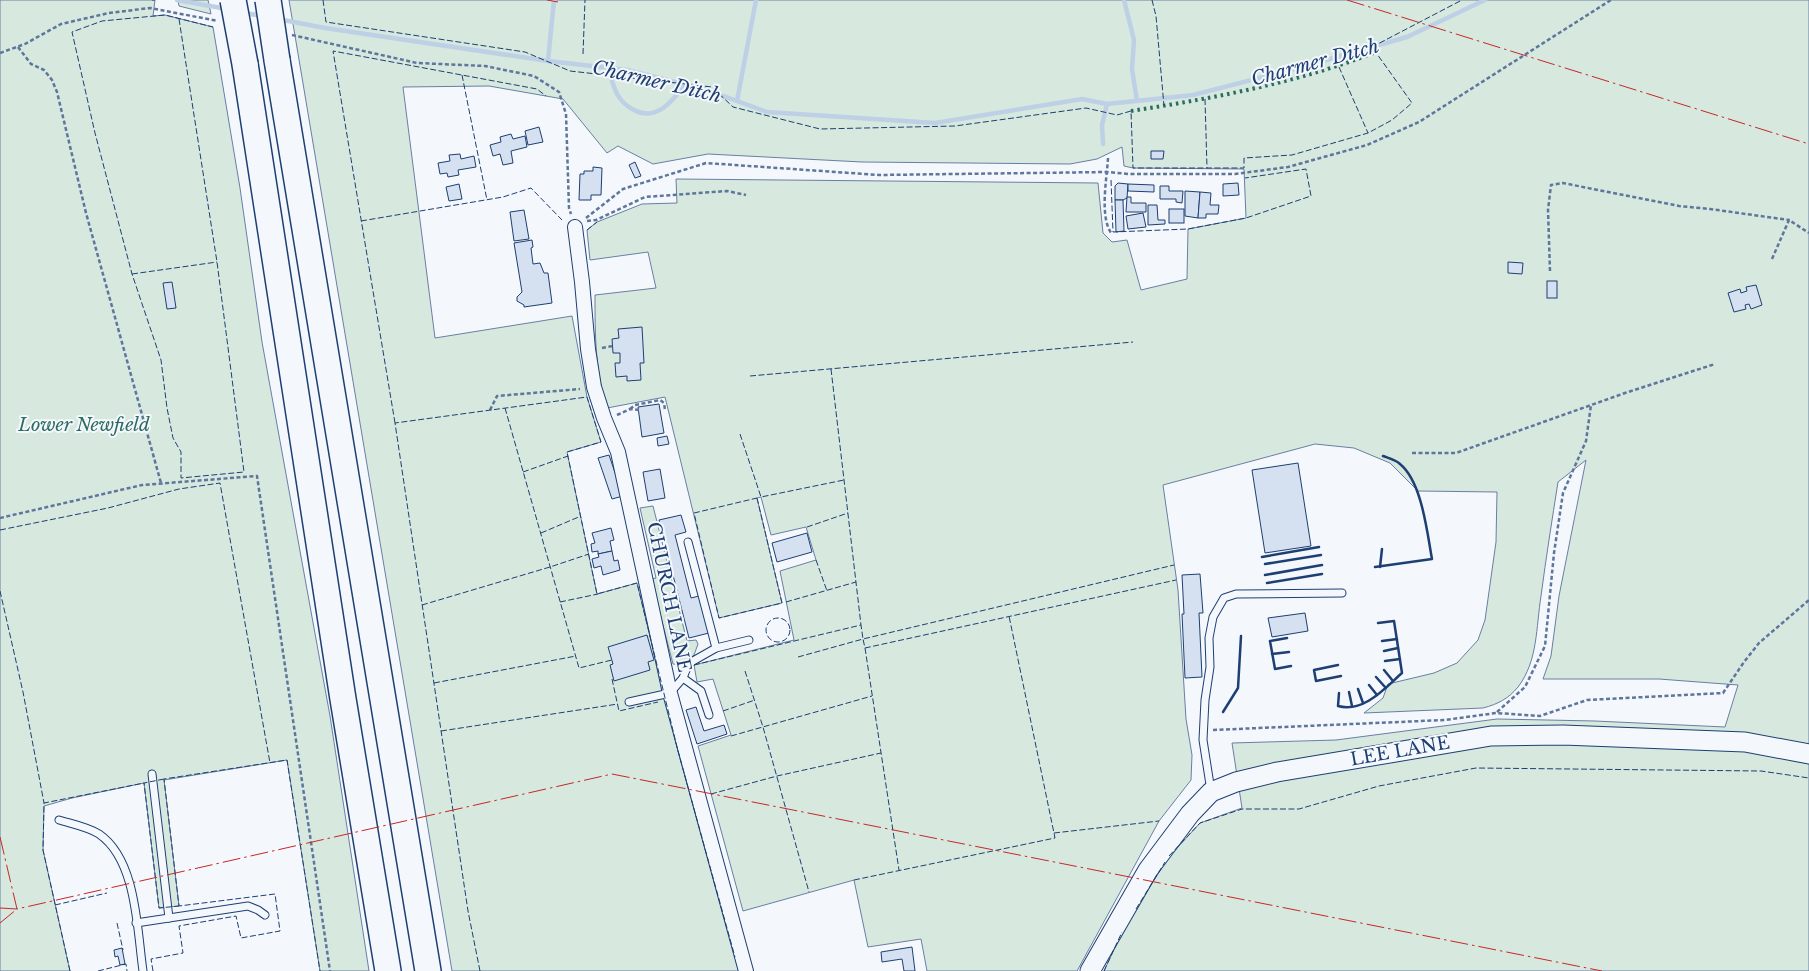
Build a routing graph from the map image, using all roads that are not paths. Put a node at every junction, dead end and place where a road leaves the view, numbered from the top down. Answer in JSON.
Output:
{"nodes":[{"id":1,"x":233,"y":0,"type":"edge"},
{"id":2,"x":268,"y":0,"type":"edge"},
{"id":3,"x":575,"y":227,"type":"road end"},
{"id":4,"x":688,"y":542,"type":"dead end"},
{"id":5,"x":1342,"y":593,"type":"dead end"},
{"id":6,"x":750,"y":640,"type":"dead end"},
{"id":7,"x":716,"y":648,"type":"junction"},
{"id":8,"x":683,"y":678,"type":"junction"},
{"id":9,"x":670,"y":693,"type":"junction"},
{"id":10,"x":629,"y":702,"type":"dead end"},
{"id":11,"x":709,"y":715,"type":"dead end"},
{"id":12,"x":1809,"y":754,"type":"edge"},
{"id":13,"x":152,"y":774,"type":"dead end"},
{"id":14,"x":1211,"y":792,"type":"junction"},
{"id":15,"x":59,"y":820,"type":"dead end"},
{"id":16,"x":265,"y":916,"type":"dead end"},
{"id":17,"x":168,"y":918,"type":"junction"},
{"id":18,"x":136,"y":923,"type":"junction"},
{"id":19,"x":142,"y":971,"type":"edge"},
{"id":20,"x":388,"y":971,"type":"edge"},
{"id":21,"x":428,"y":971,"type":"edge"},
{"id":22,"x":746,"y":971,"type":"edge"},
{"id":23,"x":1090,"y":971,"type":"edge"}],
"edges":[{"from":1,"to":20,"type":"highway","bridge":true},
{"from":2,"to":21,"type":"highway","bridge":true},
{"from":3,"to":9,"type":"street","name":"CHURCH LANE"},
{"from":4,"to":7,"type":"lane"},
{"from":5,"to":14,"type":"lane"},
{"from":6,"to":7,"type":"lane"},
{"from":7,"to":8,"type":"lane"},
{"from":8,"to":9,"type":"lane"},
{"from":8,"to":11,"type":"lane"},
{"from":9,"to":10,"type":"lane"},
{"from":9,"to":22,"type":"street","name":"CHURCH LANE"},
{"from":12,"to":14,"type":"street","name":"LEE LANE"},
{"from":13,"to":17,"type":"lane"},
{"from":14,"to":23,"type":"street","name":"LEE LANE"},
{"from":15,"to":18,"type":"lane"},
{"from":16,"to":17,"type":"lane"},
{"from":17,"to":18,"type":"lane"},
{"from":18,"to":19,"type":"lane"}]}
